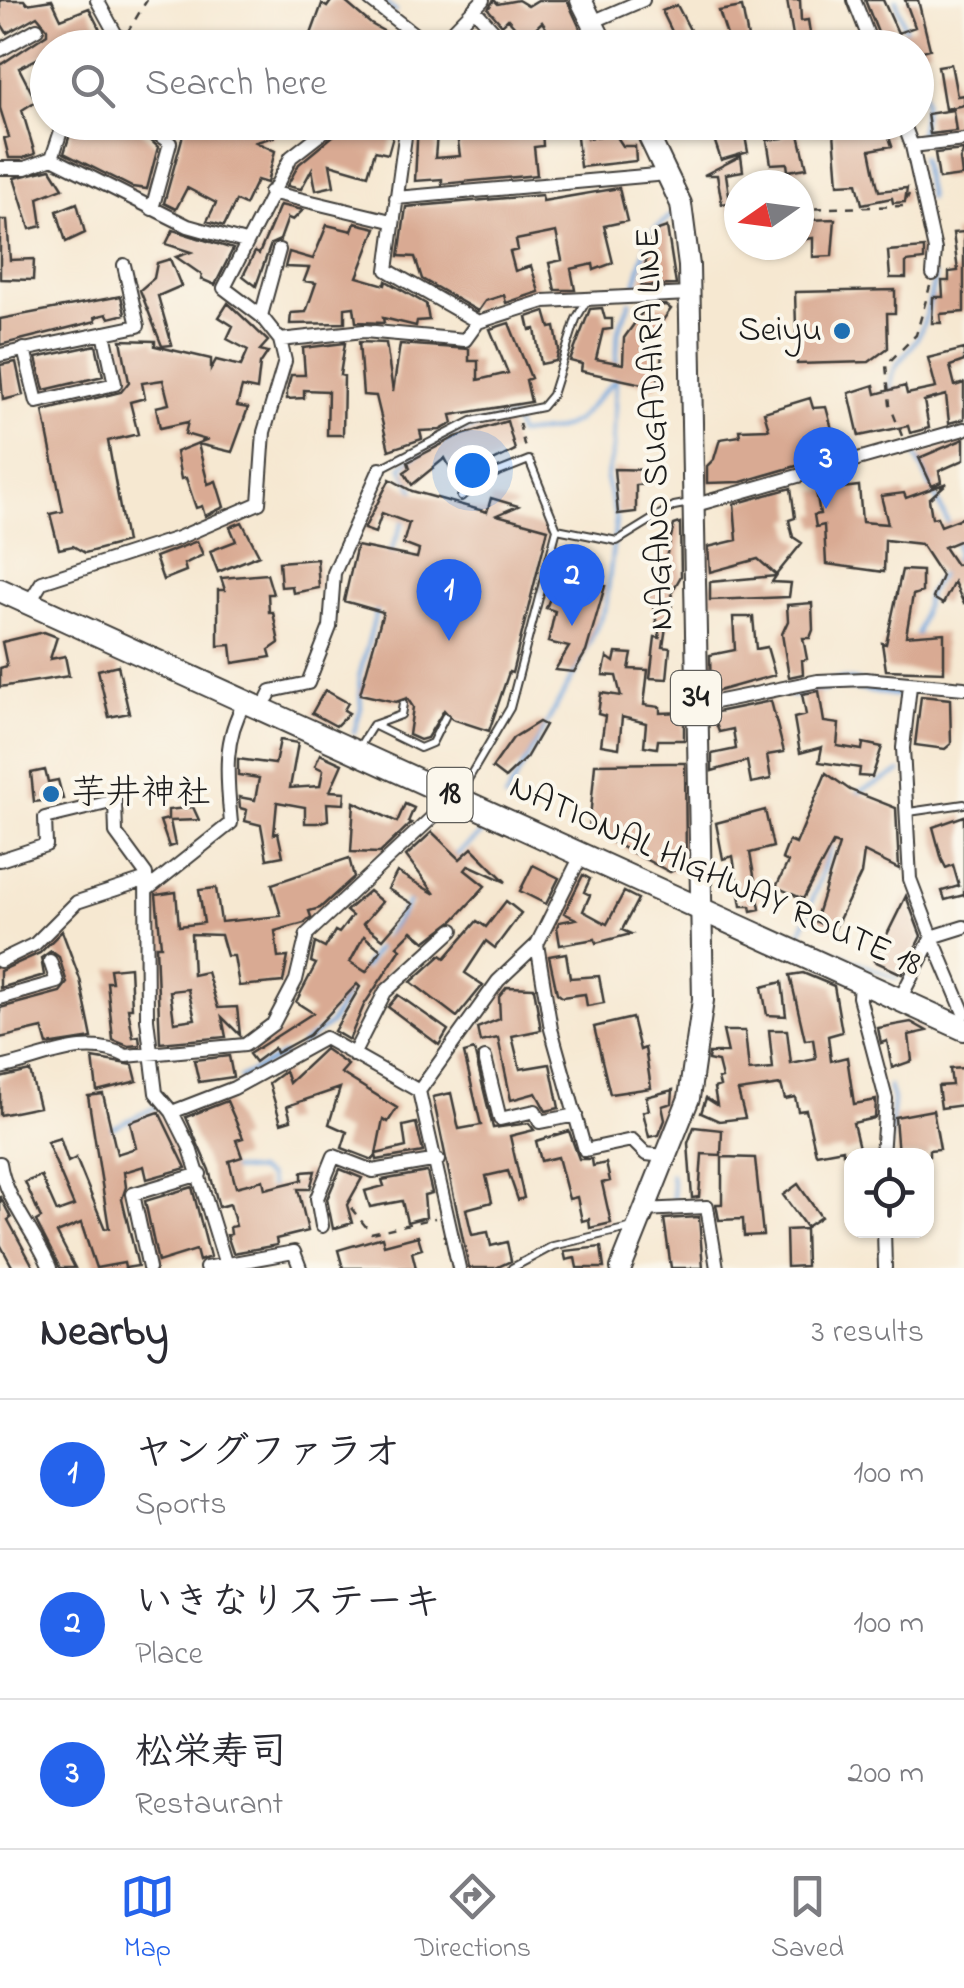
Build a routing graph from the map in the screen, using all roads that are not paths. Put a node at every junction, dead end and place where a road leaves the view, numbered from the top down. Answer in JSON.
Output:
{"nodes":[{"id":1,"x":97,"y":0,"type":"edge"},
{"id":2,"x":370,"y":0,"type":"edge"},
{"id":3,"x":580,"y":0,"type":"edge"},
{"id":4,"x":643,"y":0,"type":"edge"},
{"id":5,"x":854,"y":0,"type":"edge"},
{"id":6,"x":479,"y":5,"type":"edge"},
{"id":7,"x":592,"y":22,"type":"junction"},
{"id":8,"x":111,"y":30,"type":"edge"},
{"id":9,"x":410,"y":30,"type":"edge"},
{"id":10,"x":453,"y":30,"type":"edge"},
{"id":11,"x":496,"y":30,"type":"edge"},
{"id":12,"x":596,"y":30,"type":"edge"},
{"id":13,"x":866,"y":30,"type":"edge"},
{"id":14,"x":30,"y":32,"type":"edge"},
{"id":15,"x":0,"y":48,"type":"edge"},
{"id":16,"x":58,"y":140,"type":"edge"},
{"id":17,"x":166,"y":140,"type":"edge"},
{"id":18,"x":314,"y":140,"type":"edge"},
{"id":19,"x":404,"y":140,"type":"edge"},
{"id":20,"x":651,"y":140,"type":"edge"},
{"id":21,"x":910,"y":140,"type":"edge"},
{"id":22,"x":964,"y":140,"type":"edge"},
{"id":23,"x":912,"y":146,"type":"junction"},
{"id":24,"x":52,"y":158,"type":"junction"},
{"id":25,"x":0,"y":168,"type":"edge"},
{"id":26,"x":667,"y":174,"type":"junction"},
{"id":27,"x":270,"y":192,"type":"junction"},
{"id":28,"x":396,"y":198,"type":"junction"},
{"id":29,"x":152,"y":209,"type":"junction"},
{"id":30,"x":391,"y":222,"type":"junction"},
{"id":31,"x":245,"y":242,"type":"junction"},
{"id":32,"x":279,"y":250,"type":"dead end"},
{"id":33,"x":124,"y":265,"type":"dead end"},
{"id":34,"x":933,"y":274,"type":"road end"},
{"id":35,"x":689,"y":294,"type":"junction"},
{"id":36,"x":588,"y":299,"type":"junction"},
{"id":37,"x":260,"y":316,"type":"junction"},
{"id":38,"x":478,"y":322,"type":"junction"},
{"id":39,"x":104,"y":333,"type":"junction"},
{"id":40,"x":280,"y":340,"type":"junction"},
{"id":41,"x":24,"y":349,"type":"junction"},
{"id":42,"x":0,"y":355,"type":"edge"},
{"id":43,"x":964,"y":429,"type":"edge"},
{"id":44,"x":380,"y":469,"type":"joint"},
{"id":45,"x":461,"y":498,"type":"dead end"},
{"id":46,"x":691,"y":505,"type":"junction"},
{"id":47,"x":558,"y":529,"type":"junction"},
{"id":48,"x":0,"y":590,"type":"edge"},
{"id":49,"x":29,"y":604,"type":"junction"},
{"id":50,"x":910,"y":686,"type":"junction"},
{"id":51,"x":964,"y":688,"type":"edge"},
{"id":52,"x":257,"y":700,"type":"junction"},
{"id":53,"x":403,"y":704,"type":"dead end"},
{"id":54,"x":696,"y":706,"type":"junction"},
{"id":55,"x":445,"y":716,"type":"dead end"},
{"id":56,"x":372,"y":725,"type":"junction"},
{"id":57,"x":357,"y":752,"type":"junction"},
{"id":58,"x":456,"y":797,"type":"junction"},
{"id":59,"x":964,"y":804,"type":"edge"},
{"id":60,"x":908,"y":812,"type":"junction"},
{"id":61,"x":582,"y":854,"type":"junction"},
{"id":62,"x":0,"y":860,"type":"edge"},
{"id":63,"x":147,"y":884,"type":"junction"},
{"id":64,"x":702,"y":908,"type":"junction"},
{"id":65,"x":964,"y":926,"type":"edge"},
{"id":66,"x":454,"y":930,"type":"dead end"},
{"id":67,"x":932,"y":937,"type":"junction"},
{"id":68,"x":537,"y":944,"type":"junction"},
{"id":69,"x":50,"y":960,"type":"dead end"},
{"id":70,"x":0,"y":961,"type":"edge"},
{"id":71,"x":860,"y":981,"type":"junction"},
{"id":72,"x":0,"y":998,"type":"edge"},
{"id":73,"x":900,"y":1000,"type":"junction"},
{"id":74,"x":964,"y":1013,"type":"edge"},
{"id":75,"x":964,"y":1029,"type":"edge"},
{"id":76,"x":153,"y":1054,"type":"junction"},
{"id":77,"x":353,"y":1055,"type":"junction"},
{"id":78,"x":485,"y":1058,"type":"dead end"},
{"id":79,"x":0,"y":1068,"type":"edge"},
{"id":80,"x":419,"y":1091,"type":"junction"},
{"id":81,"x":172,"y":1112,"type":"junction"},
{"id":82,"x":576,"y":1116,"type":"junction"},
{"id":83,"x":883,"y":1148,"type":"edge"},
{"id":84,"x":664,"y":1156,"type":"junction"},
{"id":85,"x":438,"y":1160,"type":"junction"},
{"id":86,"x":0,"y":1163,"type":"edge"},
{"id":87,"x":200,"y":1174,"type":"junction"},
{"id":88,"x":2,"y":1187,"type":"edge"},
{"id":89,"x":640,"y":1218,"type":"junction"},
{"id":90,"x":322,"y":1226,"type":"dead end"},
{"id":91,"x":884,"y":1238,"type":"edge"},
{"id":92,"x":225,"y":1262,"type":"junction"},
{"id":93,"x":50,"y":1268,"type":"edge"},
{"id":94,"x":149,"y":1268,"type":"edge"},
{"id":95,"x":206,"y":1268,"type":"edge"},
{"id":96,"x":300,"y":1268,"type":"edge"},
{"id":97,"x":459,"y":1268,"type":"edge"},
{"id":98,"x":512,"y":1268,"type":"edge"},
{"id":99,"x":620,"y":1268,"type":"edge"},
{"id":100,"x":717,"y":1268,"type":"edge"},
{"id":101,"x":885,"y":1268,"type":"edge"}],
"edges":[{"from":1,"to":8,"type":"street"},
{"from":2,"to":9,"type":"street"},
{"from":3,"to":7,"type":"main road"},
{"from":4,"to":7,"type":"street"},
{"from":5,"to":13,"type":"street"},
{"from":6,"to":10,"type":"street"},
{"from":6,"to":11,"type":"street"},
{"from":7,"to":12,"type":"main road"},
{"from":14,"to":15,"type":"street"},
{"from":16,"to":24,"type":"street"},
{"from":17,"to":29,"type":"street"},
{"from":18,"to":27,"type":"street"},
{"from":19,"to":28,"type":"street"},
{"from":20,"to":26,"type":"main road","name":"NAGANO SUGADAIRA LINE","number":"34"},
{"from":21,"to":23,"type":"street"},
{"from":22,"to":23,"type":"street"},
{"from":23,"to":34,"type":"street"},
{"from":24,"to":25,"type":"street"},
{"from":24,"to":29,"type":"street"},
{"from":26,"to":28,"type":"street"},
{"from":26,"to":35,"type":"main road","name":"NAGANO SUGADAIRA LINE","number":"34"},
{"from":27,"to":30,"type":"street"},
{"from":27,"to":31,"type":"street"},
{"from":28,"to":30,"type":"street"},
{"from":29,"to":31,"type":"street"},
{"from":30,"to":38,"type":"street"},
{"from":31,"to":37,"type":"street"},
{"from":32,"to":37,"type":"street"},
{"from":33,"to":39,"type":"street"},
{"from":35,"to":36,"type":"street"},
{"from":35,"to":46,"type":"main road","name":"NAGANO SUGADAIRA LINE","number":"34"},
{"from":36,"to":38,"type":"street"},
{"from":36,"to":44,"type":"lane"},
{"from":37,"to":40,"type":"street"},
{"from":38,"to":40,"type":"street"},
{"from":39,"to":41,"type":"street"},
{"from":39,"to":41,"type":"street"},
{"from":40,"to":49,"type":"street"},
{"from":41,"to":42,"type":"street"},
{"from":43,"to":46,"type":"street"},
{"from":44,"to":52,"type":"street"},
{"from":45,"to":47,"type":"lane"},
{"from":46,"to":47,"type":"lane"},
{"from":46,"to":54,"type":"main road","name":"NAGANO SUGADAIRA LINE","number":"34"},
{"from":47,"to":58,"type":"lane"},
{"from":48,"to":49,"type":"highway","name":"NATIONAL HIGHWAY ROUTE 18","number":"18"},
{"from":49,"to":52,"type":"highway","name":"NATIONAL HIGHWAY ROUTE 18","number":"18"},
{"from":50,"to":51,"type":"street"},
{"from":50,"to":54,"type":"street"},
{"from":50,"to":60,"type":"street"},
{"from":52,"to":57,"type":"highway","name":"NATIONAL HIGHWAY ROUTE 18","number":"18"},
{"from":52,"to":63,"type":"street"},
{"from":53,"to":56,"type":"lane"},
{"from":54,"to":64,"type":"main road","name":"NAGANO SUGADAIRA LINE","number":"34"},
{"from":55,"to":56,"type":"lane"},
{"from":56,"to":57,"type":"lane"},
{"from":57,"to":58,"type":"highway","name":"NATIONAL HIGHWAY ROUTE 18","number":"18"},
{"from":58,"to":61,"type":"highway","name":"NATIONAL HIGHWAY ROUTE 18","number":"18"},
{"from":58,"to":76,"type":"street"},
{"from":59,"to":60,"type":"lane"},
{"from":60,"to":67,"type":"street"},
{"from":61,"to":64,"type":"highway","name":"NATIONAL HIGHWAY ROUTE 18","number":"18"},
{"from":61,"to":68,"type":"street"},
{"from":62,"to":63,"type":"street"},
{"from":63,"to":70,"type":"street"},
{"from":63,"to":76,"type":"street"},
{"from":64,"to":71,"type":"highway","name":"NATIONAL HIGHWAY ROUTE 18","number":"18"},
{"from":64,"to":84,"type":"main road","name":"NAGANO SUGADAIRA LINE","number":"34"},
{"from":65,"to":67,"type":"street"},
{"from":66,"to":77,"type":"street"},
{"from":67,"to":73,"type":"street"},
{"from":67,"to":74,"type":"street"},
{"from":68,"to":80,"type":"street"},
{"from":68,"to":82,"type":"street"},
{"from":69,"to":72,"type":"street"},
{"from":71,"to":73,"type":"highway","name":"NATIONAL HIGHWAY ROUTE 18","number":"18"},
{"from":71,"to":83,"type":"street"},
{"from":73,"to":75,"type":"highway","name":"NATIONAL HIGHWAY ROUTE 18","number":"18"},
{"from":76,"to":79,"type":"street"},
{"from":76,"to":81,"type":"street"},
{"from":77,"to":80,"type":"street"},
{"from":77,"to":81,"type":"street"},
{"from":78,"to":82,"type":"street"},
{"from":80,"to":85,"type":"street"},
{"from":81,"to":87,"type":"street"},
{"from":82,"to":84,"type":"street"},
{"from":84,"to":89,"type":"main road","name":"NAGANO SUGADAIRA LINE","number":"34"},
{"from":85,"to":90,"type":"street"},
{"from":85,"to":97,"type":"street"},
{"from":86,"to":88,"type":"street"},
{"from":87,"to":92,"type":"street"},
{"from":87,"to":94,"type":"street"},
{"from":88,"to":93,"type":"street"},
{"from":89,"to":98,"type":"lane"},
{"from":89,"to":99,"type":"main road","name":"NAGANO SUGADAIRA LINE","number":"34"},
{"from":89,"to":100,"type":"street"},
{"from":91,"to":101,"type":"street"},
{"from":92,"to":95,"type":"street"},
{"from":92,"to":96,"type":"street"}]}
